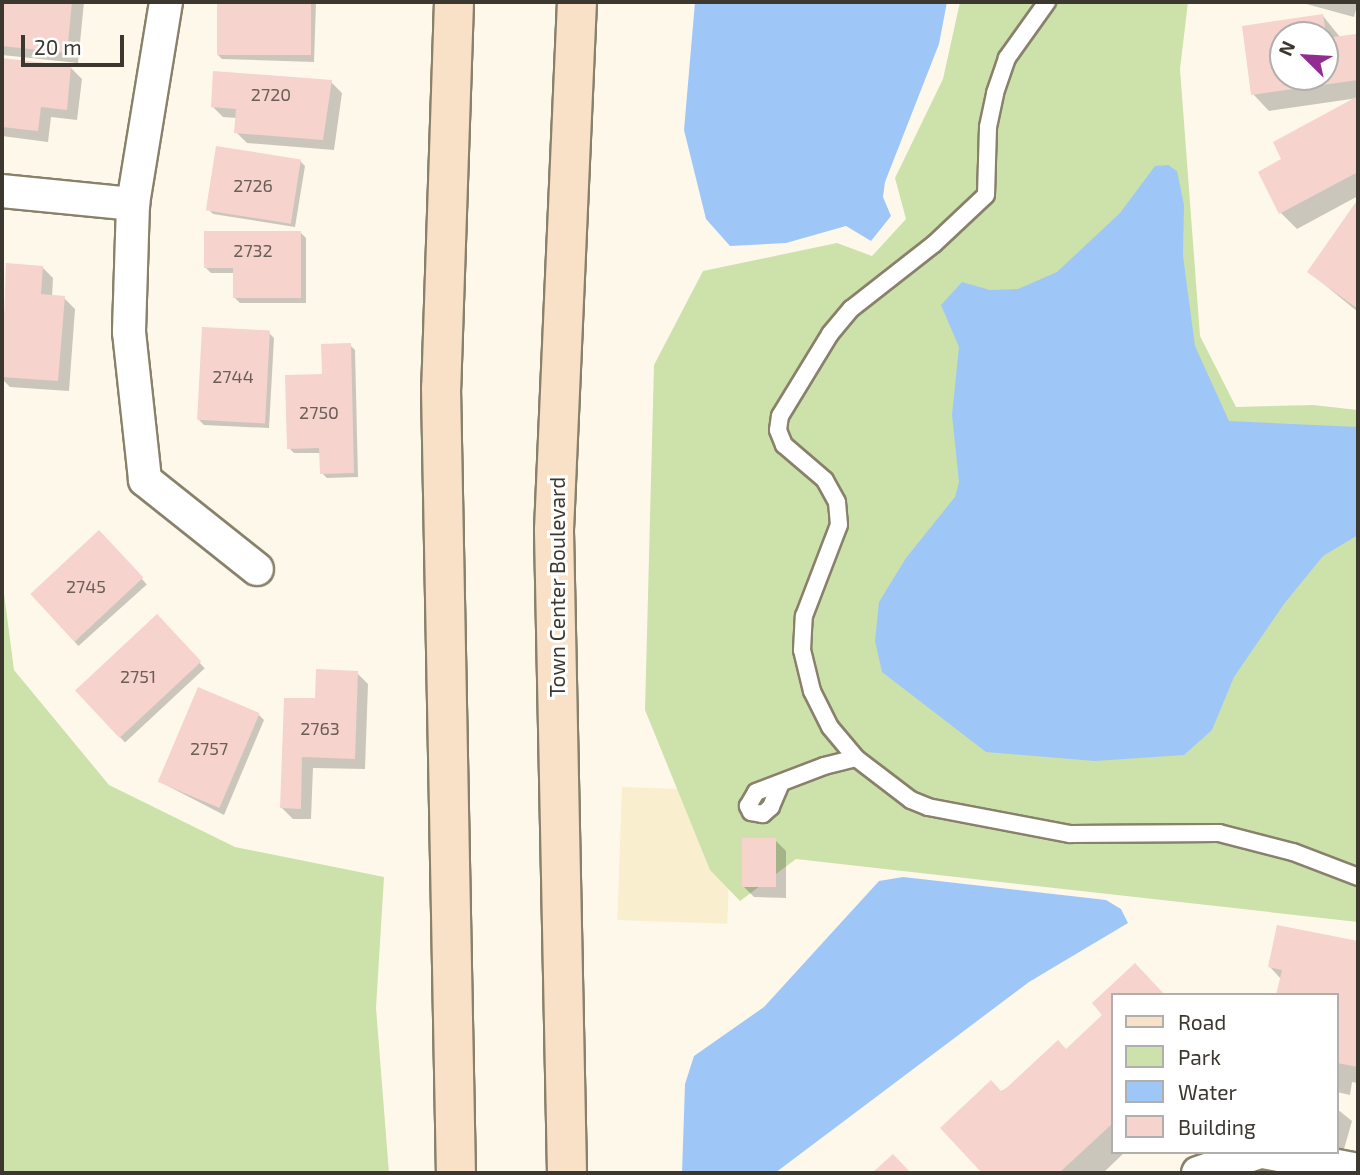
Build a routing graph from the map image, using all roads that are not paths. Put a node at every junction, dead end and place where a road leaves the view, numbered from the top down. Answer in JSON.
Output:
{"nodes":[{"id":1,"x":166,"y":2,"type":"edge"},
{"id":2,"x":454,"y":2,"type":"edge"},
{"id":3,"x":577,"y":2,"type":"edge"},
{"id":4,"x":1047,"y":2,"type":"edge"},
{"id":5,"x":2,"y":191,"type":"edge"},
{"id":6,"x":133,"y":204,"type":"junction"},
{"id":7,"x":257,"y":569,"type":"dead end"},
{"id":8,"x":856,"y":758,"type":"junction"},
{"id":9,"x":781,"y":783,"type":"dead end"},
{"id":10,"x":1358,"y":877,"type":"edge"},
{"id":11,"x":1255,"y":1154,"type":"edge"},
{"id":12,"x":1272,"y":1154,"type":"edge"},
{"id":13,"x":1358,"y":1170,"type":"edge"},
{"id":14,"x":456,"y":1173,"type":"edge"},
{"id":15,"x":567,"y":1173,"type":"edge"},
{"id":16,"x":1198,"y":1173,"type":"edge"}],
"edges":[{"from":1,"to":6,"type":"street"},
{"from":2,"to":14,"type":"main road"},
{"from":3,"to":15,"type":"main road","name":"Town Center Boulevard"},
{"from":4,"to":8,"type":"lane"},
{"from":5,"to":6,"type":"street"},
{"from":6,"to":7,"type":"street"},
{"from":8,"to":9,"type":"lane"},
{"from":8,"to":10,"type":"lane"},
{"from":11,"to":16,"type":"street"},
{"from":12,"to":13,"type":"street"}]}
